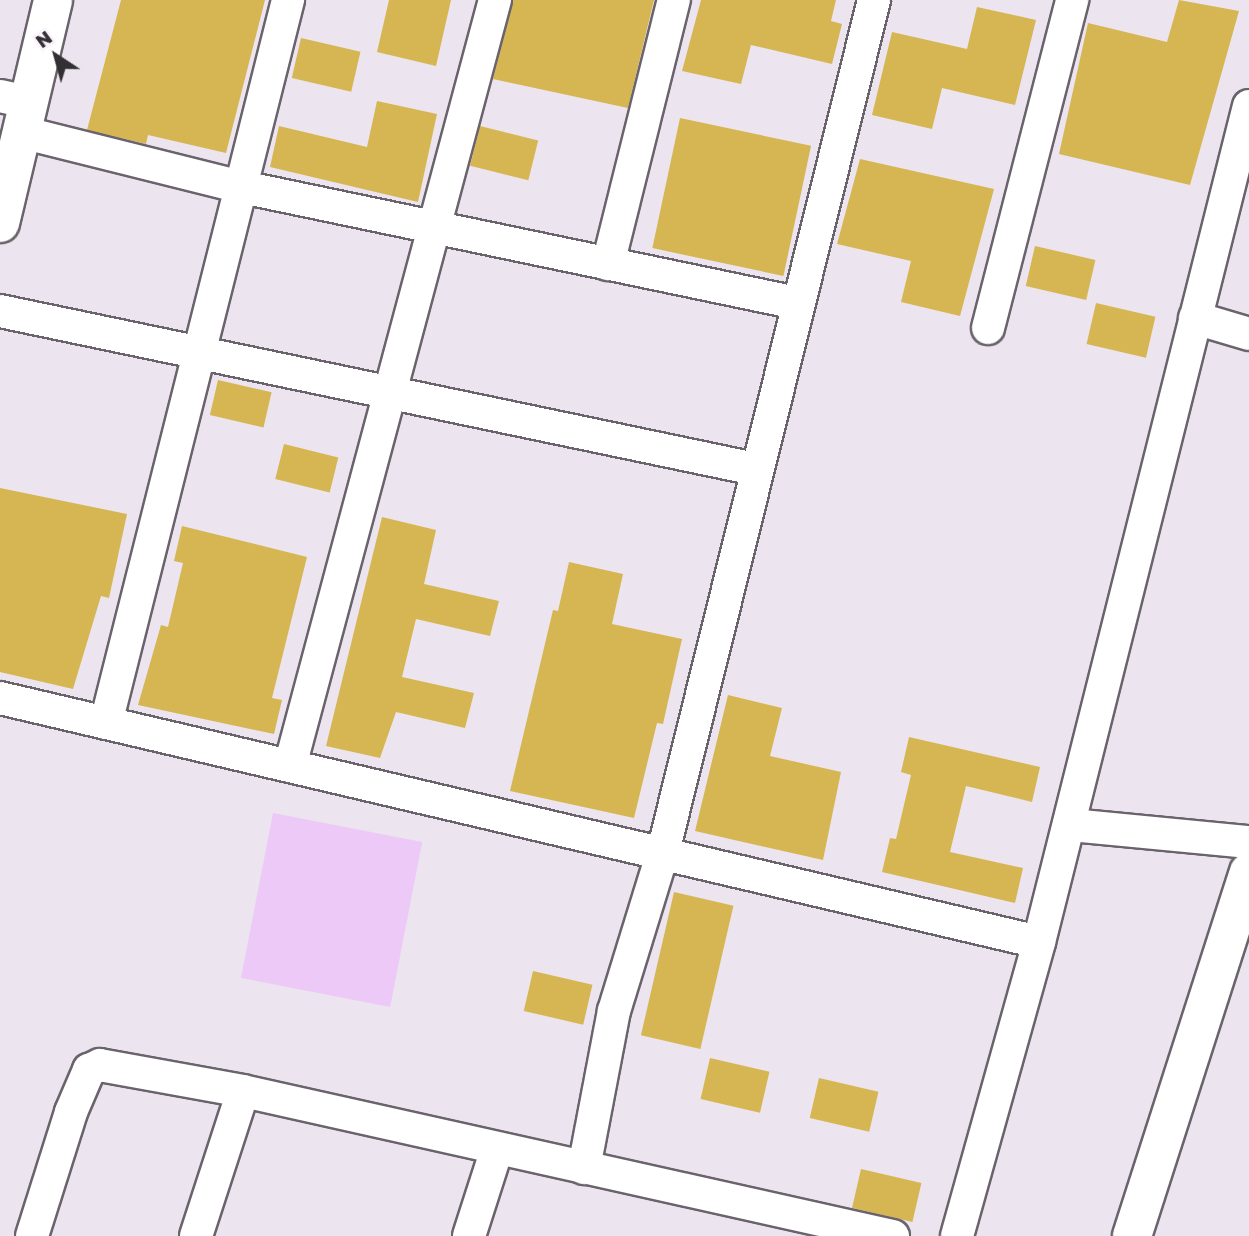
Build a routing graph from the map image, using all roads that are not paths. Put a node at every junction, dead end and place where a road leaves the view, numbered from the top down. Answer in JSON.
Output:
{"nodes":[{"id":1,"x":53,"y":0,"type":"edge"},
{"id":2,"x":288,"y":0,"type":"edge"},
{"id":3,"x":495,"y":0,"type":"edge"},
{"id":4,"x":674,"y":0,"type":"edge"},
{"id":5,"x":874,"y":0,"type":"edge"},
{"id":6,"x":1072,"y":0,"type":"edge"},
{"id":7,"x":1249,"y":106,"type":"edge"},
{"id":8,"x":16,"y":110,"type":"edge"},
{"id":9,"x":242,"y":187,"type":"junction"},
{"id":10,"x":0,"y":223,"type":"edge"},
{"id":11,"x":435,"y":229,"type":"junction"},
{"id":12,"x":608,"y":264,"type":"junction"},
{"id":13,"x":797,"y":303,"type":"junction"},
{"id":14,"x":0,"y":311,"type":"edge"},
{"id":15,"x":1195,"y":318,"type":"junction"},
{"id":16,"x":988,"y":328,"type":"dead end"},
{"id":17,"x":1249,"y":334,"type":"edge"},
{"id":18,"x":198,"y":350,"type":"junction"},
{"id":19,"x":388,"y":392,"type":"junction"},
{"id":20,"x":755,"y":469,"type":"junction"},
{"id":21,"x":0,"y":698,"type":"edge"},
{"id":22,"x":106,"y":723,"type":"junction"},
{"id":23,"x":290,"y":766,"type":"junction"},
{"id":24,"x":1071,"y":825,"type":"junction"},
{"id":25,"x":1249,"y":842,"type":"edge"},
{"id":26,"x":663,"y":852,"type":"junction"},
{"id":27,"x":1249,"y":872,"type":"edge"},
{"id":28,"x":1038,"y":942,"type":"junction"},
{"id":29,"x":243,"y":1090,"type":"junction"},
{"id":30,"x":497,"y":1149,"type":"junction"},
{"id":31,"x":584,"y":1168,"type":"junction"},
{"id":32,"x":32,"y":1236,"type":"edge"},
{"id":33,"x":196,"y":1236,"type":"edge"},
{"id":34,"x":469,"y":1236,"type":"edge"},
{"id":35,"x":893,"y":1236,"type":"edge"},
{"id":36,"x":957,"y":1236,"type":"edge"},
{"id":37,"x":1132,"y":1236,"type":"edge"}],
"edges":[{"from":1,"to":8,"type":"main road"},
{"from":2,"to":9,"type":"street"},
{"from":3,"to":11,"type":"street"},
{"from":4,"to":12,"type":"street"},
{"from":5,"to":13,"type":"street"},
{"from":6,"to":16,"type":"street"},
{"from":7,"to":15,"type":"street"},
{"from":8,"to":9,"type":"street"},
{"from":8,"to":10,"type":"main road"},
{"from":9,"to":11,"type":"street"},
{"from":9,"to":18,"type":"street"},
{"from":11,"to":12,"type":"street"},
{"from":11,"to":19,"type":"street"},
{"from":12,"to":13,"type":"street"},
{"from":13,"to":20,"type":"street"},
{"from":14,"to":18,"type":"street"},
{"from":15,"to":17,"type":"street"},
{"from":15,"to":24,"type":"street"},
{"from":18,"to":19,"type":"street"},
{"from":18,"to":22,"type":"street"},
{"from":19,"to":20,"type":"street"},
{"from":19,"to":23,"type":"street"},
{"from":20,"to":26,"type":"street"},
{"from":21,"to":22,"type":"street"},
{"from":22,"to":23,"type":"street"},
{"from":23,"to":26,"type":"street"},
{"from":24,"to":25,"type":"street"},
{"from":24,"to":28,"type":"street"},
{"from":26,"to":28,"type":"street"},
{"from":26,"to":31,"type":"street"},
{"from":27,"to":37,"type":"main road"},
{"from":28,"to":36,"type":"street"},
{"from":29,"to":30,"type":"street"},
{"from":29,"to":32,"type":"street"},
{"from":29,"to":33,"type":"street"},
{"from":30,"to":31,"type":"street"},
{"from":30,"to":34,"type":"street"},
{"from":31,"to":35,"type":"street"}]}
